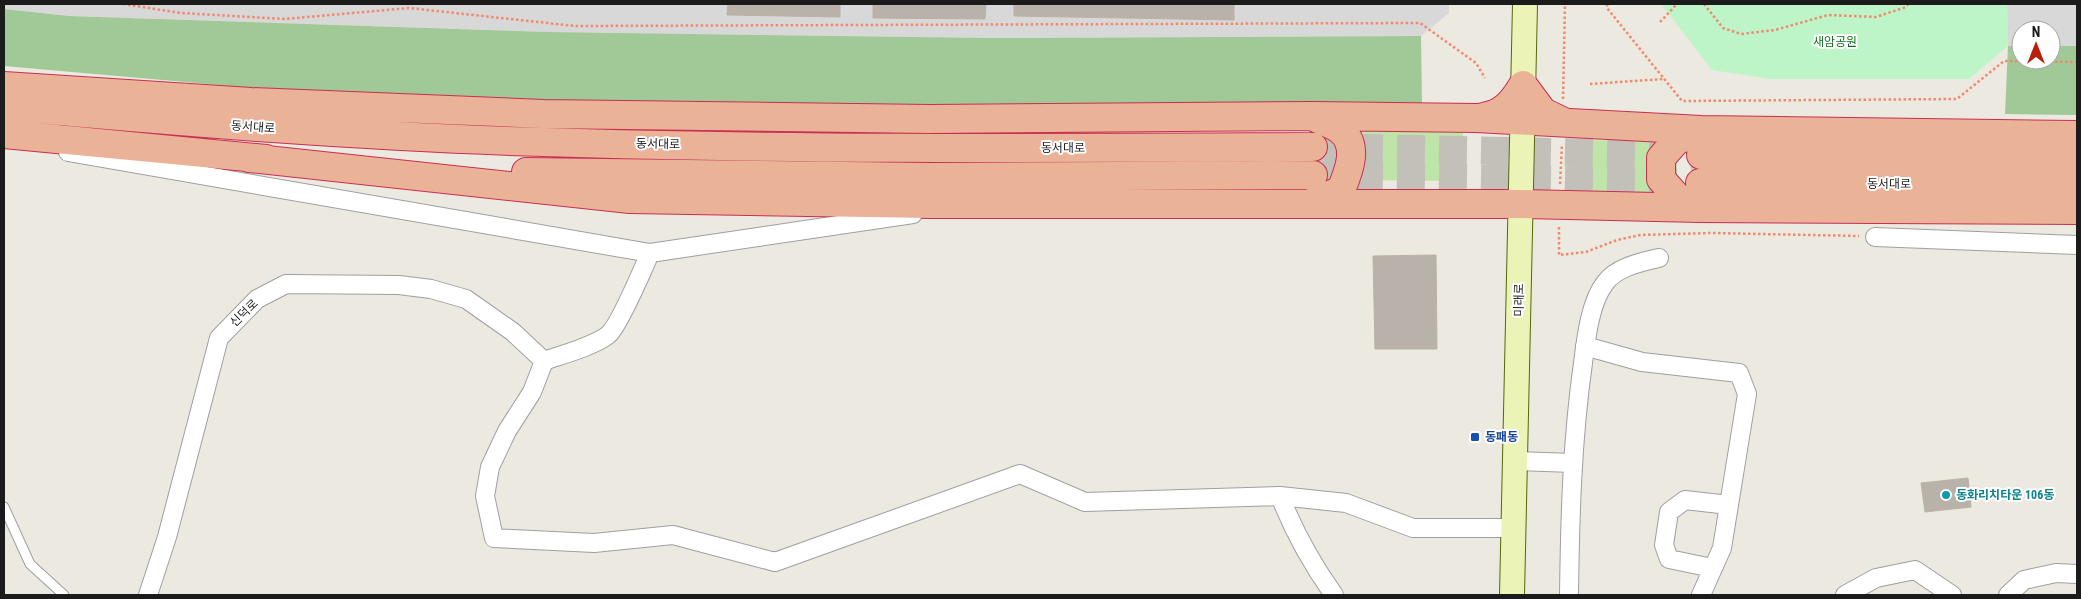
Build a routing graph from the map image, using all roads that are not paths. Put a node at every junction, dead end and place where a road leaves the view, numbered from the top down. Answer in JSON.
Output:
{"nodes":[{"id":1,"x":1525,"y":4,"type":"edge"},
{"id":2,"x":1523,"y":85,"type":"junction"},
{"id":3,"x":4,"y":86,"type":"edge"},
{"id":4,"x":4,"y":106,"type":"edge"},
{"id":5,"x":1314,"y":116,"type":"junction"},
{"id":6,"x":1476,"y":118,"type":"junction"},
{"id":7,"x":1522,"y":120,"type":"junction"},
{"id":8,"x":1574,"y":123,"type":"junction"},
{"id":9,"x":4,"y":134,"type":"edge"},
{"id":10,"x":2077,"y":135,"type":"edge"},
{"id":11,"x":4,"y":141,"type":"edge"},
{"id":12,"x":1701,"y":143,"type":"junction"},
{"id":13,"x":1314,"y":147,"type":"tunnel mouth"},
{"id":14,"x":249,"y":158,"type":"junction"},
{"id":15,"x":2077,"y":158,"type":"edge"},
{"id":16,"x":1313,"y":175,"type":"tunnel mouth"},
{"id":17,"x":2077,"y":186,"type":"edge"},
{"id":18,"x":1700,"y":196,"type":"junction"},
{"id":19,"x":1312,"y":203,"type":"junction"},
{"id":20,"x":980,"y":204,"type":"junction"},
{"id":21,"x":1520,"y":204,"type":"junction"},
{"id":22,"x":2077,"y":210,"type":"edge"},
{"id":23,"x":1875,"y":237,"type":"dead end"},
{"id":24,"x":2077,"y":245,"type":"edge"},
{"id":25,"x":650,"y":253,"type":"junction"},
{"id":26,"x":1659,"y":258,"type":"dead end"},
{"id":27,"x":1585,"y":346,"type":"junction"},
{"id":28,"x":544,"y":361,"type":"junction"},
{"id":29,"x":1516,"y":461,"type":"junction"},
{"id":30,"x":1573,"y":463,"type":"junction"},
{"id":31,"x":1280,"y":496,"type":"junction"},
{"id":32,"x":1729,"y":505,"type":"junction"},
{"id":33,"x":4,"y":507,"type":"edge"},
{"id":34,"x":1515,"y":528,"type":"junction"},
{"id":35,"x":1712,"y":568,"type":"junction"},
{"id":36,"x":2077,"y":574,"type":"edge"},
{"id":37,"x":64,"y":595,"type":"edge"},
{"id":38,"x":148,"y":595,"type":"edge"},
{"id":39,"x":1334,"y":595,"type":"edge"},
{"id":40,"x":1512,"y":595,"type":"edge"},
{"id":41,"x":1569,"y":595,"type":"edge"},
{"id":42,"x":1701,"y":595,"type":"edge"},
{"id":43,"x":1845,"y":595,"type":"edge"},
{"id":44,"x":1952,"y":595,"type":"edge"},
{"id":45,"x":2008,"y":595,"type":"edge"}],
"edges":[{"from":1,"to":2,"type":"main road","name":"미래로"},
{"from":2,"to":6,"type":"highway"},
{"from":2,"to":7,"type":"main road","name":"미래로"},
{"from":2,"to":8,"type":"highway"},
{"from":3,"to":5,"type":"highway"},
{"from":4,"to":13,"type":"highway","name":"동서대로"},
{"from":5,"to":6,"type":"highway"},
{"from":5,"to":19,"type":"highway"},
{"from":6,"to":7,"type":"highway"},
{"from":7,"to":8,"type":"highway"},
{"from":7,"to":21,"type":"main road","name":"미래로"},
{"from":8,"to":12,"type":"highway"},
{"from":9,"to":14,"type":"highway"},
{"from":10,"to":12,"type":"highway"},
{"from":11,"to":25,"type":"street"},
{"from":12,"to":15,"type":"highway"},
{"from":12,"to":18,"type":"highway"},
{"from":14,"to":16,"type":"highway"},
{"from":14,"to":20,"type":"highway"},
{"from":17,"to":18,"type":"highway","name":"동서대로"},
{"from":18,"to":21,"type":"highway"},
{"from":18,"to":22,"type":"highway"},
{"from":19,"to":20,"type":"highway"},
{"from":19,"to":21,"type":"highway"},
{"from":20,"to":25,"type":"street"},
{"from":21,"to":29,"type":"main road","name":"미래로"},
{"from":23,"to":24,"type":"street"},
{"from":25,"to":28,"type":"street"},
{"from":26,"to":27,"type":"street"},
{"from":27,"to":30,"type":"street"},
{"from":27,"to":32,"type":"street"},
{"from":28,"to":31,"type":"street"},
{"from":28,"to":38,"type":"street","name":"신덕로"},
{"from":29,"to":30,"type":"street"},
{"from":29,"to":34,"type":"main road","name":"미래로"},
{"from":30,"to":41,"type":"street"},
{"from":31,"to":34,"type":"street"},
{"from":31,"to":39,"type":"street"},
{"from":32,"to":35,"type":"street"},
{"from":32,"to":35,"type":"street"},
{"from":33,"to":37,"type":"lane"},
{"from":34,"to":40,"type":"main road","name":"미래로"},
{"from":35,"to":42,"type":"street"},
{"from":36,"to":45,"type":"street"},
{"from":43,"to":44,"type":"street"}]}
